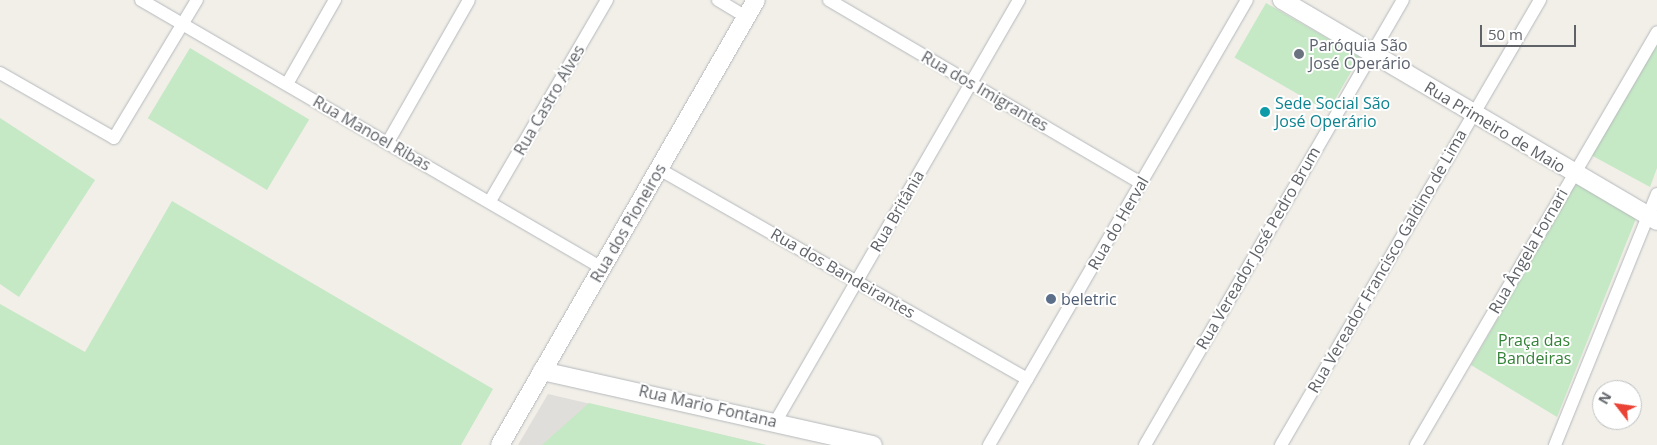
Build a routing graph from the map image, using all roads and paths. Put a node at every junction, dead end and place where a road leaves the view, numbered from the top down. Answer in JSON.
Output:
{"nodes":[{"id":1,"x":141,"y":0,"type":"edge"},
{"id":2,"x":196,"y":0,"type":"edge"},
{"id":3,"x":335,"y":0,"type":"edge"},
{"id":4,"x":469,"y":0,"type":"edge"},
{"id":5,"x":607,"y":0,"type":"edge"},
{"id":6,"x":718,"y":0,"type":"edge"},
{"id":7,"x":756,"y":0,"type":"edge"},
{"id":8,"x":829,"y":0,"type":"edge"},
{"id":9,"x":1019,"y":0,"type":"edge"},
{"id":10,"x":1247,"y":0,"type":"edge"},
{"id":11,"x":1282,"y":0,"type":"edge"},
{"id":12,"x":1304,"y":0,"type":"edge"},
{"id":13,"x":1403,"y":0,"type":"edge"},
{"id":14,"x":1540,"y":0,"type":"edge"},
{"id":15,"x":746,"y":18,"type":"junction"},
{"id":16,"x":182,"y":24,"type":"junction"},
{"id":17,"x":1657,"y":32,"type":"edge"},
{"id":18,"x":1374,"y":48,"type":"junction"},
{"id":19,"x":0,"y":73,"type":"edge"},
{"id":20,"x":971,"y":82,"type":"junction"},
{"id":21,"x":287,"y":84,"type":"junction"},
{"id":22,"x":1476,"y":109,"type":"junction"},
{"id":23,"x":388,"y":142,"type":"junction"},
{"id":24,"x":659,"y":168,"type":"junction"},
{"id":25,"x":1577,"y":169,"type":"junction"},
{"id":26,"x":1141,"y":183,"type":"junction"},
{"id":27,"x":490,"y":201,"type":"junction"},
{"id":28,"x":1654,"y":209,"type":"edge"},
{"id":29,"x":602,"y":268,"type":"junction"},
{"id":30,"x":857,"y":281,"type":"junction"},
{"id":31,"x":542,"y":371,"type":"junction"},
{"id":32,"x":1027,"y":379,"type":"junction"},
{"id":33,"x":776,"y":421,"type":"junction"},
{"id":34,"x":500,"y":445,"type":"edge"},
{"id":35,"x":873,"y":445,"type":"edge"},
{"id":36,"x":989,"y":445,"type":"edge"},
{"id":37,"x":1144,"y":445,"type":"edge"},
{"id":38,"x":1281,"y":445,"type":"edge"},
{"id":39,"x":1416,"y":445,"type":"edge"},
{"id":40,"x":1555,"y":445,"type":"edge"}],
"edges":[{"from":1,"to":16,"type":"street","name":"Rua Manoel Ribas"},
{"from":2,"to":16,"type":"street"},
{"from":3,"to":21,"type":"street"},
{"from":4,"to":23,"type":"street"},
{"from":5,"to":27,"type":"street","name":"Rua Castro Alves"},
{"from":6,"to":15,"type":"street"},
{"from":7,"to":15,"type":"main road","name":"Rua dos Pioneiros"},
{"from":8,"to":20,"type":"street","name":"Rua dos Imigrantes"},
{"from":9,"to":20,"type":"street","name":"Rua Britânia"},
{"from":10,"to":26,"type":"street","name":"Rua do Herval"},
{"from":11,"to":18,"type":"main road","name":"Rua Primeiro de Maio"},
{"from":12,"to":18,"type":"main road","name":"Rua Primeiro de Maio"},
{"from":13,"to":18,"type":"street","name":"Rua Vereador José Pedro Brum"},
{"from":14,"to":22,"type":"street","name":"Rua Vereador Francisco Galdino de Lima"},
{"from":15,"to":24,"type":"main road","name":"Rua dos Pioneiros"},
{"from":16,"to":19,"type":"street"},
{"from":16,"to":21,"type":"street","name":"Rua Manoel Ribas"},
{"from":17,"to":25,"type":"street","name":"Rua Ângela Fornari"},
{"from":18,"to":22,"type":"main road","name":"Rua Primeiro de Maio"},
{"from":18,"to":37,"type":"street","name":"Rua Vereador José Pedro Brum"},
{"from":20,"to":26,"type":"street","name":"Rua dos Imigrantes"},
{"from":20,"to":30,"type":"street","name":"Rua Britânia"},
{"from":21,"to":23,"type":"street","name":"Rua Manoel Ribas"},
{"from":22,"to":25,"type":"main road","name":"Rua Primeiro de Maio"},
{"from":22,"to":38,"type":"street","name":"Rua Vereador Francisco Galdino de Lima"},
{"from":23,"to":27,"type":"street","name":"Rua Manoel Ribas"},
{"from":24,"to":29,"type":"main road","name":"Rua dos Pioneiros"},
{"from":24,"to":30,"type":"street","name":"Rua dos Bandeirantes"},
{"from":25,"to":28,"type":"main road","name":"Rua Primeiro de Maio"},
{"from":25,"to":39,"type":"street","name":"Rua Ângela Fornari"},
{"from":26,"to":32,"type":"street","name":"Rua do Herval"},
{"from":27,"to":29,"type":"street","name":"Rua Manoel Ribas"},
{"from":28,"to":40,"type":"street"},
{"from":29,"to":31,"type":"main road","name":"Rua dos Pioneiros"},
{"from":30,"to":32,"type":"street","name":"Rua dos Bandeirantes"},
{"from":30,"to":33,"type":"street","name":"Rua Britânia"},
{"from":31,"to":33,"type":"main road","name":"Rua Mario Fontana"},
{"from":31,"to":34,"type":"main road","name":"Rua dos Pioneiros"},
{"from":32,"to":36,"type":"street","name":"Rua do Herval"},
{"from":33,"to":35,"type":"main road","name":"Rua Mario Fontana"}]}
